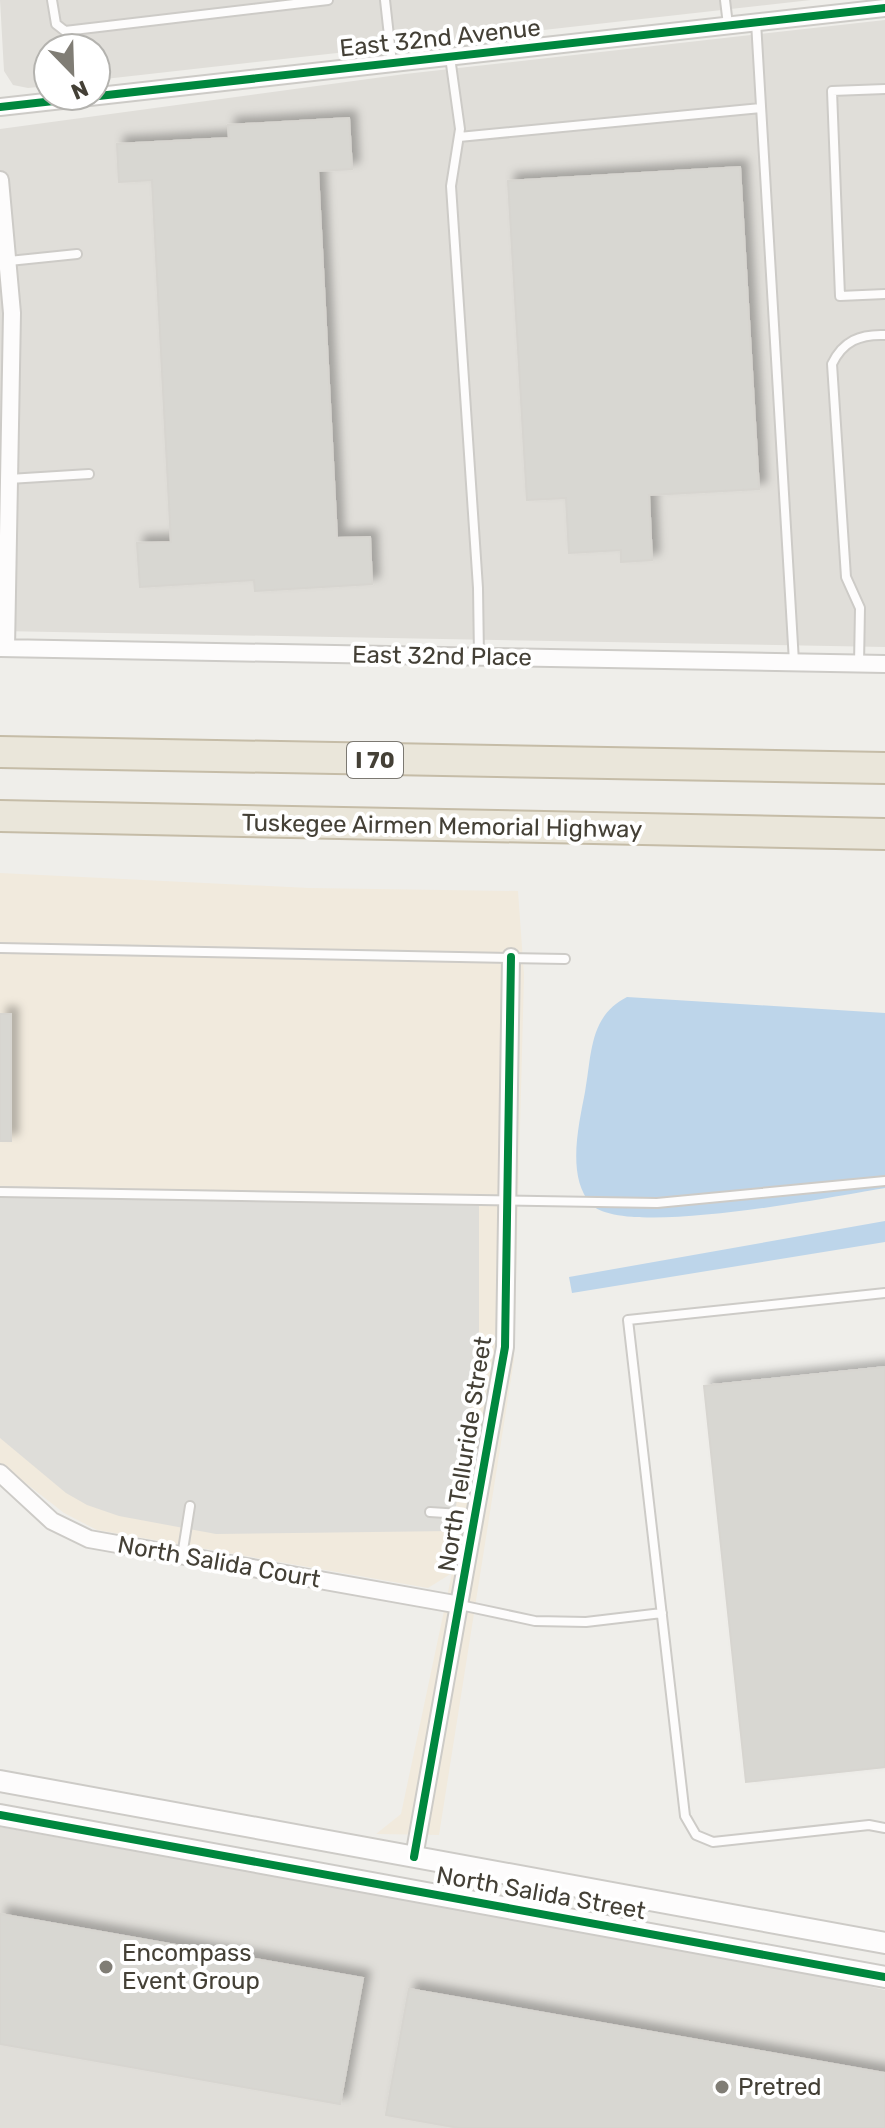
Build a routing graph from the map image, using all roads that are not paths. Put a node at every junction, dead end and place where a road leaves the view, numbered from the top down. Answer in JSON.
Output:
{"nodes":[{"id":1,"x":52,"y":0,"type":"edge"},
{"id":2,"x":328,"y":0,"type":"edge"},
{"id":3,"x":385,"y":0,"type":"edge"},
{"id":4,"x":725,"y":0,"type":"edge"},
{"id":5,"x":885,"y":8,"type":"edge"},
{"id":6,"x":756,"y":22,"type":"junction"},
{"id":7,"x":728,"y":26,"type":"junction"},
{"id":8,"x":450,"y":57,"type":"junction"},
{"id":9,"x":392,"y":64,"type":"junction"},
{"id":10,"x":885,"y":89,"type":"edge"},
{"id":11,"x":0,"y":107,"type":"edge"},
{"id":12,"x":761,"y":108,"type":"junction"},
{"id":13,"x":459,"y":137,"type":"junction"},
{"id":14,"x":0,"y":180,"type":"edge"},
{"id":15,"x":77,"y":254,"type":"dead end"},
{"id":16,"x":9,"y":261,"type":"junction"},
{"id":17,"x":885,"y":294,"type":"edge"},
{"id":18,"x":885,"y":335,"type":"edge"},
{"id":19,"x":89,"y":474,"type":"dead end"},
{"id":20,"x":9,"y":479,"type":"junction"},
{"id":21,"x":3,"y":648,"type":"edge"},
{"id":22,"x":479,"y":657,"type":"junction"},
{"id":23,"x":794,"y":663,"type":"junction"},
{"id":24,"x":859,"y":664,"type":"junction"},
{"id":25,"x":885,"y":664,"type":"edge"},
{"id":26,"x":0,"y":752,"type":"edge"},
{"id":27,"x":885,"y":766,"type":"edge"},
{"id":28,"x":0,"y":816,"type":"edge"},
{"id":29,"x":608,"y":829,"type":"junction"},
{"id":30,"x":885,"y":834,"type":"edge"},
{"id":31,"x":885,"y":851,"type":"edge"},
{"id":32,"x":0,"y":948,"type":"edge"},
{"id":33,"x":511,"y":957,"type":"junction"},
{"id":34,"x":565,"y":959,"type":"dead end"},
{"id":35,"x":885,"y":1181,"type":"edge"},
{"id":36,"x":0,"y":1192,"type":"edge"},
{"id":37,"x":508,"y":1202,"type":"junction"},
{"id":38,"x":885,"y":1293,"type":"edge"},
{"id":39,"x":0,"y":1473,"type":"edge"},
{"id":40,"x":190,"y":1506,"type":"dead end"},
{"id":41,"x":430,"y":1512,"type":"dead end"},
{"id":42,"x":476,"y":1515,"type":"junction"},
{"id":43,"x":182,"y":1556,"type":"junction"},
{"id":44,"x":460,"y":1605,"type":"junction"},
{"id":45,"x":662,"y":1613,"type":"junction"},
{"id":46,"x":0,"y":1781,"type":"edge"},
{"id":47,"x":0,"y":1815,"type":"edge"},
{"id":48,"x":885,"y":1828,"type":"edge"},
{"id":49,"x":414,"y":1857,"type":"junction"},
{"id":50,"x":885,"y":1943,"type":"edge"},
{"id":51,"x":885,"y":1977,"type":"edge"}],
"edges":[{"from":1,"to":2,"type":"lane"},
{"from":3,"to":9,"type":"lane"},
{"from":4,"to":7,"type":"lane"},
{"from":5,"to":6,"type":"street","name":"East 32nd Avenue"},
{"from":6,"to":7,"type":"street","name":"East 32nd Avenue"},
{"from":6,"to":12,"type":"lane"},
{"from":7,"to":8,"type":"street","name":"East 32nd Avenue"},
{"from":8,"to":9,"type":"street","name":"East 32nd Avenue"},
{"from":8,"to":13,"type":"lane"},
{"from":9,"to":11,"type":"street","name":"East 32nd Avenue"},
{"from":10,"to":17,"type":"lane"},
{"from":12,"to":13,"type":"lane"},
{"from":12,"to":23,"type":"lane"},
{"from":13,"to":22,"type":"lane"},
{"from":14,"to":16,"type":"street"},
{"from":15,"to":16,"type":"lane"},
{"from":16,"to":20,"type":"street"},
{"from":18,"to":24,"type":"lane"},
{"from":19,"to":20,"type":"lane"},
{"from":20,"to":21,"type":"street"},
{"from":21,"to":22,"type":"street","name":"East 32nd Place"},
{"from":22,"to":23,"type":"street","name":"East 32nd Place"},
{"from":23,"to":24,"type":"street","name":"East 32nd Place"},
{"from":24,"to":25,"type":"street","name":"East 32nd Place"},
{"from":26,"to":27,"type":"highway","number":"I 70"},
{"from":28,"to":29,"type":"highway","name":"Tuskegee Airmen Memorial Highway"},
{"from":29,"to":30,"type":"highway","name":"Tuskegee Airmen Memorial Highway"},
{"from":29,"to":31,"type":"highway"},
{"from":32,"to":33,"type":"lane"},
{"from":33,"to":34,"type":"lane"},
{"from":33,"to":37,"type":"street","name":"North Telluride Street"},
{"from":35,"to":37,"type":"lane"},
{"from":36,"to":37,"type":"lane"},
{"from":37,"to":42,"type":"street","name":"North Telluride Street"},
{"from":38,"to":45,"type":"lane"},
{"from":39,"to":43,"type":"street","name":"North Salida Court"},
{"from":40,"to":43,"type":"lane"},
{"from":41,"to":42,"type":"lane"},
{"from":42,"to":44,"type":"street","name":"North Telluride Street"},
{"from":43,"to":44,"type":"street","name":"North Salida Court"},
{"from":44,"to":45,"type":"lane"},
{"from":44,"to":49,"type":"street","name":"North Telluride Street"},
{"from":45,"to":48,"type":"lane"},
{"from":46,"to":49,"type":"street","name":"North Salida Street"},
{"from":47,"to":51,"type":"street","name":"North Salida Street"},
{"from":49,"to":50,"type":"street","name":"North Salida Street"}]}
